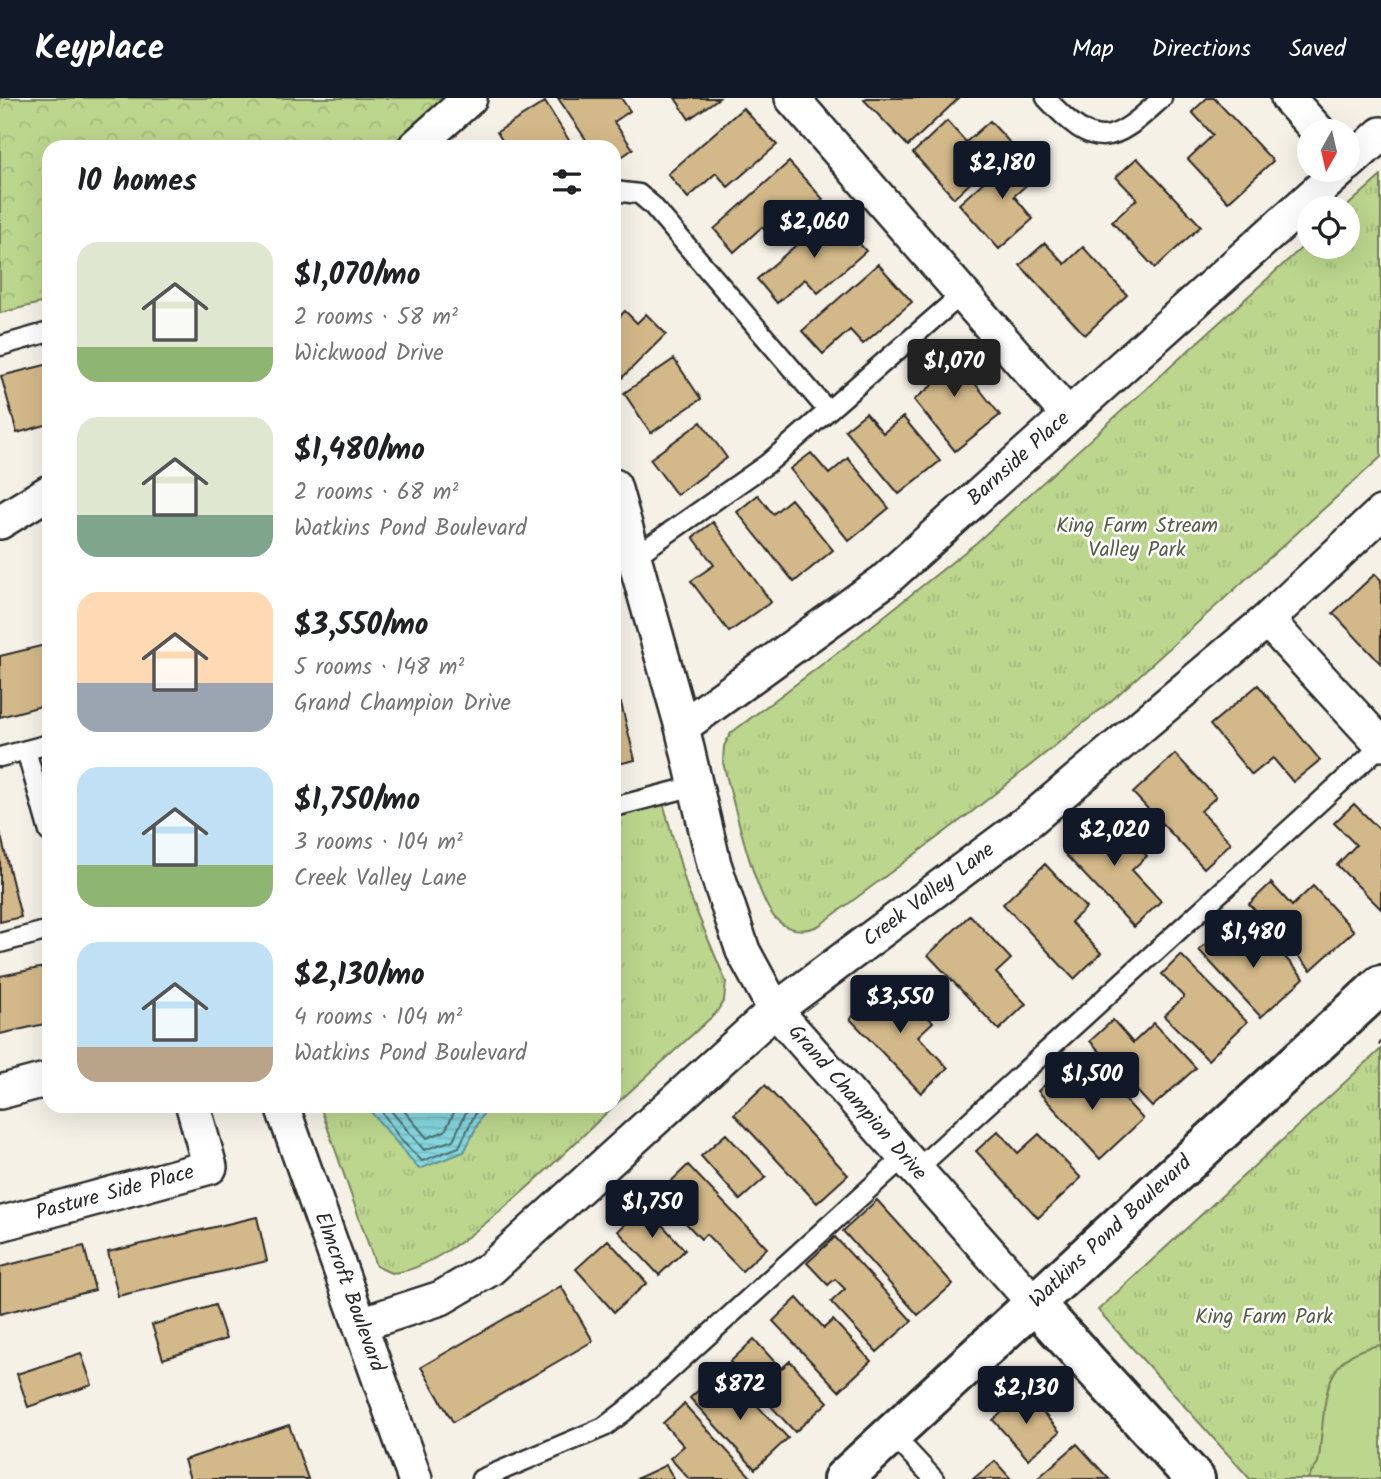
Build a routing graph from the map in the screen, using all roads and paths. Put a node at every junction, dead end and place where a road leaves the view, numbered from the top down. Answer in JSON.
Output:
{"nodes":[{"id":1,"x":470,"y":98,"type":"edge"},
{"id":2,"x":792,"y":98,"type":"edge"},
{"id":3,"x":1046,"y":98,"type":"edge"},
{"id":4,"x":1162,"y":98,"type":"edge"},
{"id":5,"x":1288,"y":98,"type":"edge"},
{"id":6,"x":1307,"y":119,"type":"edge"},
{"id":7,"x":1381,"y":134,"type":"edge"},
{"id":8,"x":423,"y":140,"type":"edge"},
{"id":9,"x":1360,"y":153,"type":"edge"},
{"id":10,"x":1328,"y":182,"type":"edge"},
{"id":11,"x":621,"y":192,"type":"edge"},
{"id":12,"x":962,"y":294,"type":"junction"},
{"id":13,"x":42,"y":334,"type":"edge"},
{"id":14,"x":0,"y":346,"type":"edge"},
{"id":15,"x":828,"y":411,"type":"junction"},
{"id":16,"x":1068,"y":415,"type":"junction"},
{"id":17,"x":42,"y":496,"type":"edge"},
{"id":18,"x":621,"y":511,"type":"edge"},
{"id":19,"x":1381,"y":513,"type":"edge"},
{"id":20,"x":0,"y":522,"type":"edge"},
{"id":21,"x":634,"y":557,"type":"junction"},
{"id":22,"x":1267,"y":620,"type":"junction"},
{"id":23,"x":682,"y":727,"type":"junction"},
{"id":24,"x":1381,"y":745,"type":"edge"},
{"id":25,"x":42,"y":746,"type":"edge"},
{"id":26,"x":26,"y":750,"type":"junction"},
{"id":27,"x":0,"y":757,"type":"edge"},
{"id":28,"x":695,"y":786,"type":"junction"},
{"id":29,"x":621,"y":805,"type":"edge"},
{"id":30,"x":42,"y":807,"type":"edge"},
{"id":31,"x":42,"y":932,"type":"edge"},
{"id":32,"x":0,"y":943,"type":"edge"},
{"id":33,"x":1381,"y":985,"type":"edge"},
{"id":34,"x":775,"y":1010,"type":"junction"},
{"id":35,"x":42,"y":1081,"type":"edge"},
{"id":36,"x":0,"y":1091,"type":"edge"},
{"id":37,"x":195,"y":1113,"type":"edge"},
{"id":38,"x":285,"y":1113,"type":"edge"},
{"id":39,"x":910,"y":1163,"type":"junction"},
{"id":40,"x":0,"y":1224,"type":"edge"},
{"id":41,"x":1034,"y":1303,"type":"junction"},
{"id":42,"x":361,"y":1324,"type":"junction"},
{"id":43,"x":892,"y":1434,"type":"junction"},
{"id":44,"x":415,"y":1479,"type":"edge"},
{"id":45,"x":481,"y":1479,"type":"edge"},
{"id":46,"x":843,"y":1479,"type":"edge"},
{"id":47,"x":934,"y":1479,"type":"edge"},
{"id":48,"x":1195,"y":1479,"type":"edge"}],
"edges":[{"from":1,"to":8,"type":"street"},
{"from":2,"to":12,"type":"street"},
{"from":3,"to":4,"type":"lane"},
{"from":5,"to":6,"type":"street"},
{"from":7,"to":9,"type":"street"},
{"from":10,"to":16,"type":"street","name":"Barnside Place"},
{"from":11,"to":15,"type":"lane"},
{"from":12,"to":15,"type":"lane"},
{"from":12,"to":16,"type":"street"},
{"from":13,"to":14,"type":"lane"},
{"from":15,"to":21,"type":"lane"},
{"from":16,"to":23,"type":"street","name":"Barnside Place"},
{"from":17,"to":20,"type":"street"},
{"from":18,"to":21,"type":"street","name":"Grand Champion Drive"},
{"from":19,"to":22,"type":"street","name":"Creek Valley Lane"},
{"from":21,"to":23,"type":"street","name":"Grand Champion Drive"},
{"from":22,"to":24,"type":"street"},
{"from":22,"to":34,"type":"street","name":"Creek Valley Lane"},
{"from":23,"to":28,"type":"street","name":"Grand Champion Drive"},
{"from":24,"to":39,"type":"lane"},
{"from":25,"to":26,"type":"lane"},
{"from":26,"to":27,"type":"lane"},
{"from":26,"to":30,"type":"lane"},
{"from":28,"to":29,"type":"lane"},
{"from":28,"to":34,"type":"street","name":"Grand Champion Drive"},
{"from":31,"to":32,"type":"lane"},
{"from":33,"to":41,"type":"street","name":"Watkins Pond Boulevard"},
{"from":34,"to":39,"type":"street","name":"Grand Champion Drive"},
{"from":34,"to":42,"type":"street","name":"Creek Valley Lane"},
{"from":35,"to":36,"type":"street"},
{"from":37,"to":40,"type":"street","name":"Pasture Side Place"},
{"from":38,"to":42,"type":"street","name":"Elmcroft Boulevard"},
{"from":39,"to":41,"type":"street","name":"Grand Champion Drive"},
{"from":39,"to":45,"type":"lane"},
{"from":41,"to":43,"type":"street","name":"Watkins Pond Boulevard"},
{"from":41,"to":48,"type":"street","name":"Grand Champion Drive"},
{"from":42,"to":44,"type":"street","name":"Elmcroft Boulevard"},
{"from":43,"to":46,"type":"street","name":"Watkins Pond Boulevard"},
{"from":43,"to":47,"type":"lane"}]}
